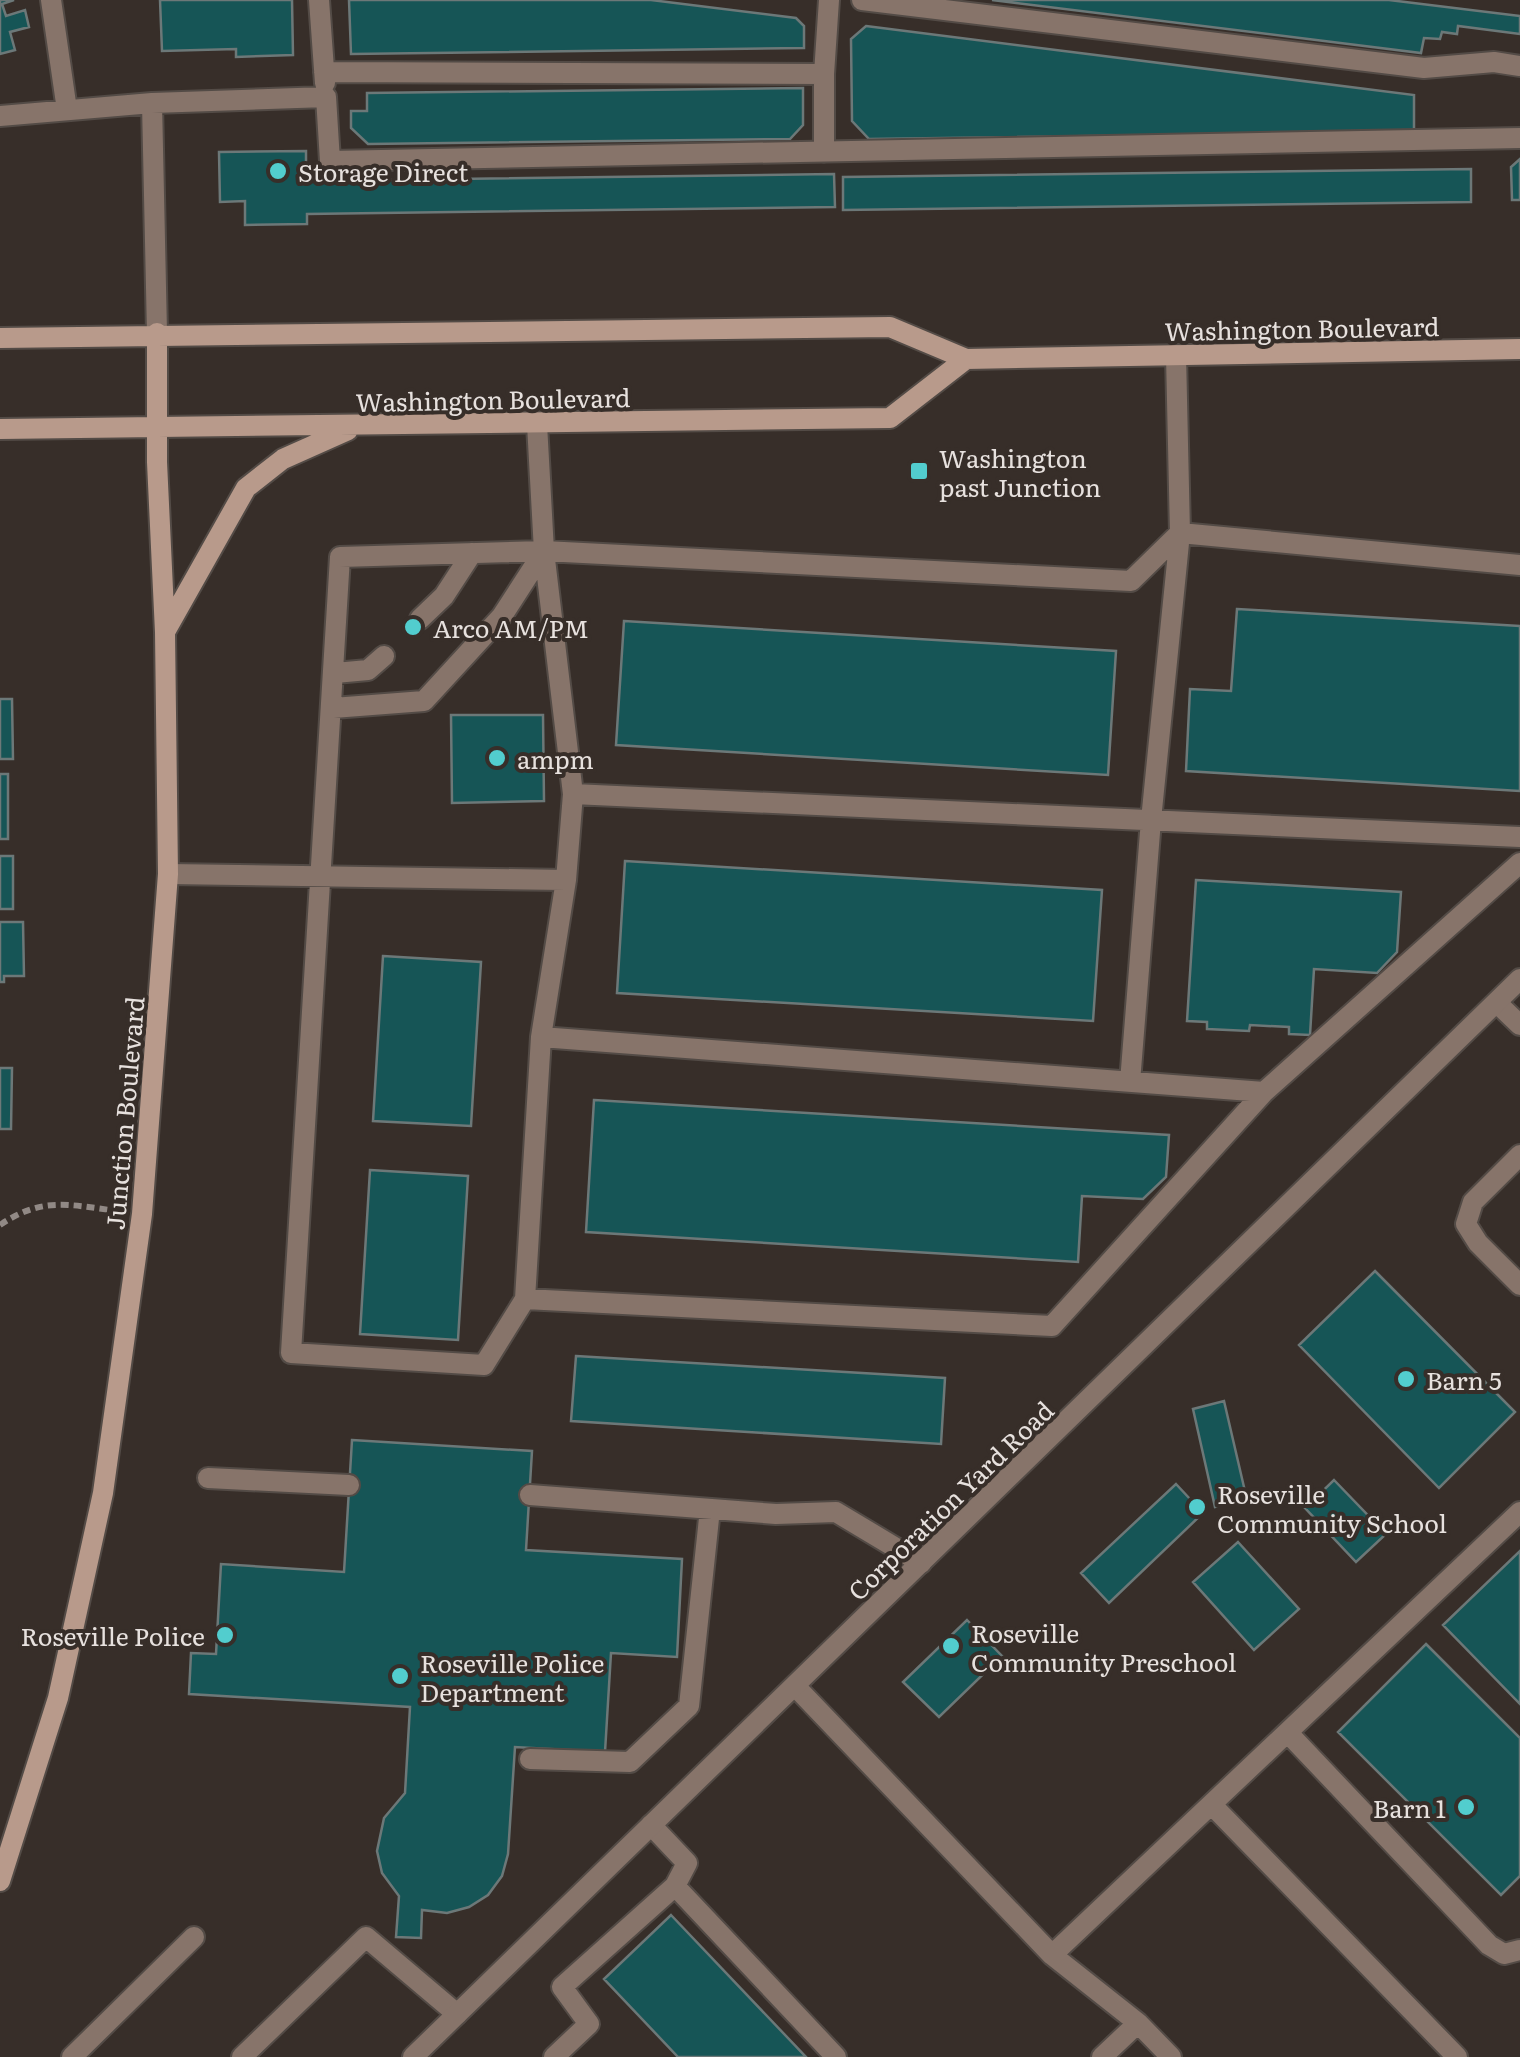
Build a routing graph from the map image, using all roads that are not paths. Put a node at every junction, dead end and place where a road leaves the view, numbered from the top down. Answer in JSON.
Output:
{"nodes":[{"id":1,"x":51,"y":0,"type":"edge"},
{"id":2,"x":320,"y":0,"type":"edge"},
{"id":3,"x":829,"y":0,"type":"edge"},
{"id":4,"x":862,"y":0,"type":"edge"},
{"id":5,"x":1520,"y":66,"type":"edge"},
{"id":6,"x":324,"y":72,"type":"junction"},
{"id":7,"x":824,"y":74,"type":"junction"},
{"id":8,"x":326,"y":97,"type":"junction"},
{"id":9,"x":152,"y":104,"type":"junction"},
{"id":10,"x":67,"y":110,"type":"junction"},
{"id":11,"x":0,"y":116,"type":"edge"},
{"id":12,"x":1520,"y":138,"type":"edge"},
{"id":13,"x":824,"y":152,"type":"junction"},
{"id":14,"x":157,"y":333,"type":"junction"},
{"id":15,"x":0,"y":338,"type":"edge"},
{"id":16,"x":1520,"y":349,"type":"edge"},
{"id":17,"x":1176,"y":355,"type":"junction"},
{"id":18,"x":966,"y":359,"type":"junction"},
{"id":19,"x":537,"y":424,"type":"junction"},
{"id":20,"x":354,"y":426,"type":"junction"},
{"id":21,"x":157,"y":428,"type":"junction"},
{"id":22,"x":0,"y":429,"type":"edge"},
{"id":23,"x":1180,"y":533,"type":"junction"},
{"id":24,"x":544,"y":551,"type":"junction"},
{"id":25,"x":472,"y":553,"type":"junction"},
{"id":26,"x":1520,"y":565,"type":"edge"},
{"id":27,"x":420,"y":618,"type":"dead end"},
{"id":28,"x":165,"y":632,"type":"junction"},
{"id":29,"x":384,"y":656,"type":"dead end"},
{"id":30,"x":335,"y":672,"type":"junction"},
{"id":31,"x":333,"y":708,"type":"junction"},
{"id":32,"x":573,"y":794,"type":"junction"},
{"id":33,"x":1151,"y":820,"type":"junction"},
{"id":34,"x":1520,"y":838,"type":"edge"},
{"id":35,"x":1520,"y":863,"type":"edge"},
{"id":36,"x":168,"y":874,"type":"junction"},
{"id":37,"x":323,"y":876,"type":"junction"},
{"id":38,"x":566,"y":880,"type":"junction"},
{"id":39,"x":1520,"y":979,"type":"edge"},
{"id":40,"x":1497,"y":1003,"type":"junction"},
{"id":41,"x":1520,"y":1025,"type":"edge"},
{"id":42,"x":541,"y":1038,"type":"junction"},
{"id":43,"x":1130,"y":1082,"type":"junction"},
{"id":44,"x":1264,"y":1092,"type":"junction"},
{"id":45,"x":1520,"y":1155,"type":"edge"},
{"id":46,"x":1520,"y":1284,"type":"edge"},
{"id":47,"x":525,"y":1299,"type":"junction"},
{"id":48,"x":208,"y":1478,"type":"dead end"},
{"id":49,"x":349,"y":1485,"type":"dead end"},
{"id":50,"x":530,"y":1494,"type":"dead end"},
{"id":51,"x":710,"y":1509,"type":"junction"},
{"id":52,"x":1520,"y":1512,"type":"edge"},
{"id":53,"x":922,"y":1562,"type":"junction"},
{"id":54,"x":795,"y":1686,"type":"junction"},
{"id":55,"x":1288,"y":1733,"type":"junction"},
{"id":56,"x":530,"y":1759,"type":"dead end"},
{"id":57,"x":1212,"y":1805,"type":"junction"},
{"id":58,"x":651,"y":1825,"type":"junction"},
{"id":59,"x":0,"y":1881,"type":"edge"},
{"id":60,"x":674,"y":1886,"type":"junction"},
{"id":61,"x":194,"y":1936,"type":"dead end"},
{"id":62,"x":1520,"y":1950,"type":"edge"},
{"id":63,"x":1052,"y":1955,"type":"junction"},
{"id":64,"x":457,"y":2014,"type":"junction"},
{"id":65,"x":1138,"y":2023,"type":"junction"},
{"id":66,"x":72,"y":2057,"type":"edge"},
{"id":67,"x":242,"y":2057,"type":"edge"},
{"id":68,"x":413,"y":2057,"type":"edge"},
{"id":69,"x":554,"y":2057,"type":"edge"},
{"id":70,"x":836,"y":2057,"type":"edge"},
{"id":71,"x":1102,"y":2057,"type":"edge"},
{"id":72,"x":1172,"y":2057,"type":"edge"},
{"id":73,"x":1457,"y":2057,"type":"edge"}],
"edges":[{"from":1,"to":10,"type":"street"},
{"from":2,"to":6,"type":"street"},
{"from":3,"to":7,"type":"street"},
{"from":4,"to":5,"type":"street"},
{"from":6,"to":7,"type":"street"},
{"from":6,"to":8,"type":"street"},
{"from":7,"to":13,"type":"street"},
{"from":8,"to":9,"type":"street"},
{"from":8,"to":13,"type":"street"},
{"from":9,"to":10,"type":"street"},
{"from":9,"to":14,"type":"street"},
{"from":10,"to":11,"type":"street"},
{"from":12,"to":13,"type":"street"},
{"from":14,"to":15,"type":"main road","name":"Washington Boulevard"},
{"from":14,"to":18,"type":"main road","name":"Washington Boulevard"},
{"from":14,"to":21,"type":"main road","name":"Junction Boulevard"},
{"from":16,"to":17,"type":"main road","name":"Washington Boulevard"},
{"from":17,"to":18,"type":"main road","name":"Washington Boulevard"},
{"from":17,"to":23,"type":"street"},
{"from":18,"to":19,"type":"main road","name":"Washington Boulevard"},
{"from":19,"to":20,"type":"main road","name":"Washington Boulevard"},
{"from":19,"to":24,"type":"street"},
{"from":20,"to":21,"type":"main road","name":"Washington Boulevard"},
{"from":20,"to":28,"type":"main road"},
{"from":21,"to":22,"type":"main road","name":"Washington Boulevard"},
{"from":21,"to":28,"type":"main road","name":"Junction Boulevard"},
{"from":23,"to":24,"type":"street"},
{"from":23,"to":26,"type":"street"},
{"from":23,"to":33,"type":"street"},
{"from":24,"to":25,"type":"street"},
{"from":24,"to":31,"type":"street"},
{"from":24,"to":32,"type":"street"},
{"from":25,"to":27,"type":"street"},
{"from":25,"to":30,"type":"street"},
{"from":28,"to":36,"type":"main road","name":"Junction Boulevard"},
{"from":29,"to":30,"type":"street"},
{"from":30,"to":31,"type":"street"},
{"from":31,"to":37,"type":"street"},
{"from":32,"to":33,"type":"street"},
{"from":32,"to":38,"type":"street"},
{"from":33,"to":34,"type":"street"},
{"from":33,"to":43,"type":"street"},
{"from":35,"to":44,"type":"street"},
{"from":36,"to":37,"type":"street"},
{"from":36,"to":59,"type":"main road","name":"Junction Boulevard"},
{"from":37,"to":38,"type":"street"},
{"from":37,"to":47,"type":"street"},
{"from":38,"to":42,"type":"street"},
{"from":39,"to":40,"type":"street","name":"Corporation Yard Road"},
{"from":40,"to":41,"type":"street"},
{"from":40,"to":53,"type":"street","name":"Corporation Yard Road"},
{"from":42,"to":43,"type":"street"},
{"from":42,"to":47,"type":"street"},
{"from":43,"to":44,"type":"street"},
{"from":44,"to":47,"type":"street"},
{"from":45,"to":46,"type":"street"},
{"from":48,"to":49,"type":"street"},
{"from":50,"to":51,"type":"street"},
{"from":51,"to":53,"type":"street"},
{"from":51,"to":56,"type":"street"},
{"from":52,"to":55,"type":"street"},
{"from":53,"to":54,"type":"street","name":"Corporation Yard Road"},
{"from":54,"to":58,"type":"street","name":"Corporation Yard Road"},
{"from":54,"to":63,"type":"street"},
{"from":55,"to":57,"type":"street"},
{"from":55,"to":62,"type":"street"},
{"from":57,"to":63,"type":"street"},
{"from":57,"to":73,"type":"street"},
{"from":58,"to":60,"type":"street"},
{"from":58,"to":64,"type":"street","name":"Corporation Yard Road"},
{"from":60,"to":69,"type":"street"},
{"from":60,"to":70,"type":"street"},
{"from":61,"to":66,"type":"street"},
{"from":63,"to":65,"type":"street"},
{"from":64,"to":67,"type":"street"},
{"from":64,"to":68,"type":"street","name":"Corporation Yard Road"},
{"from":65,"to":71,"type":"street"},
{"from":65,"to":72,"type":"street"}]}
